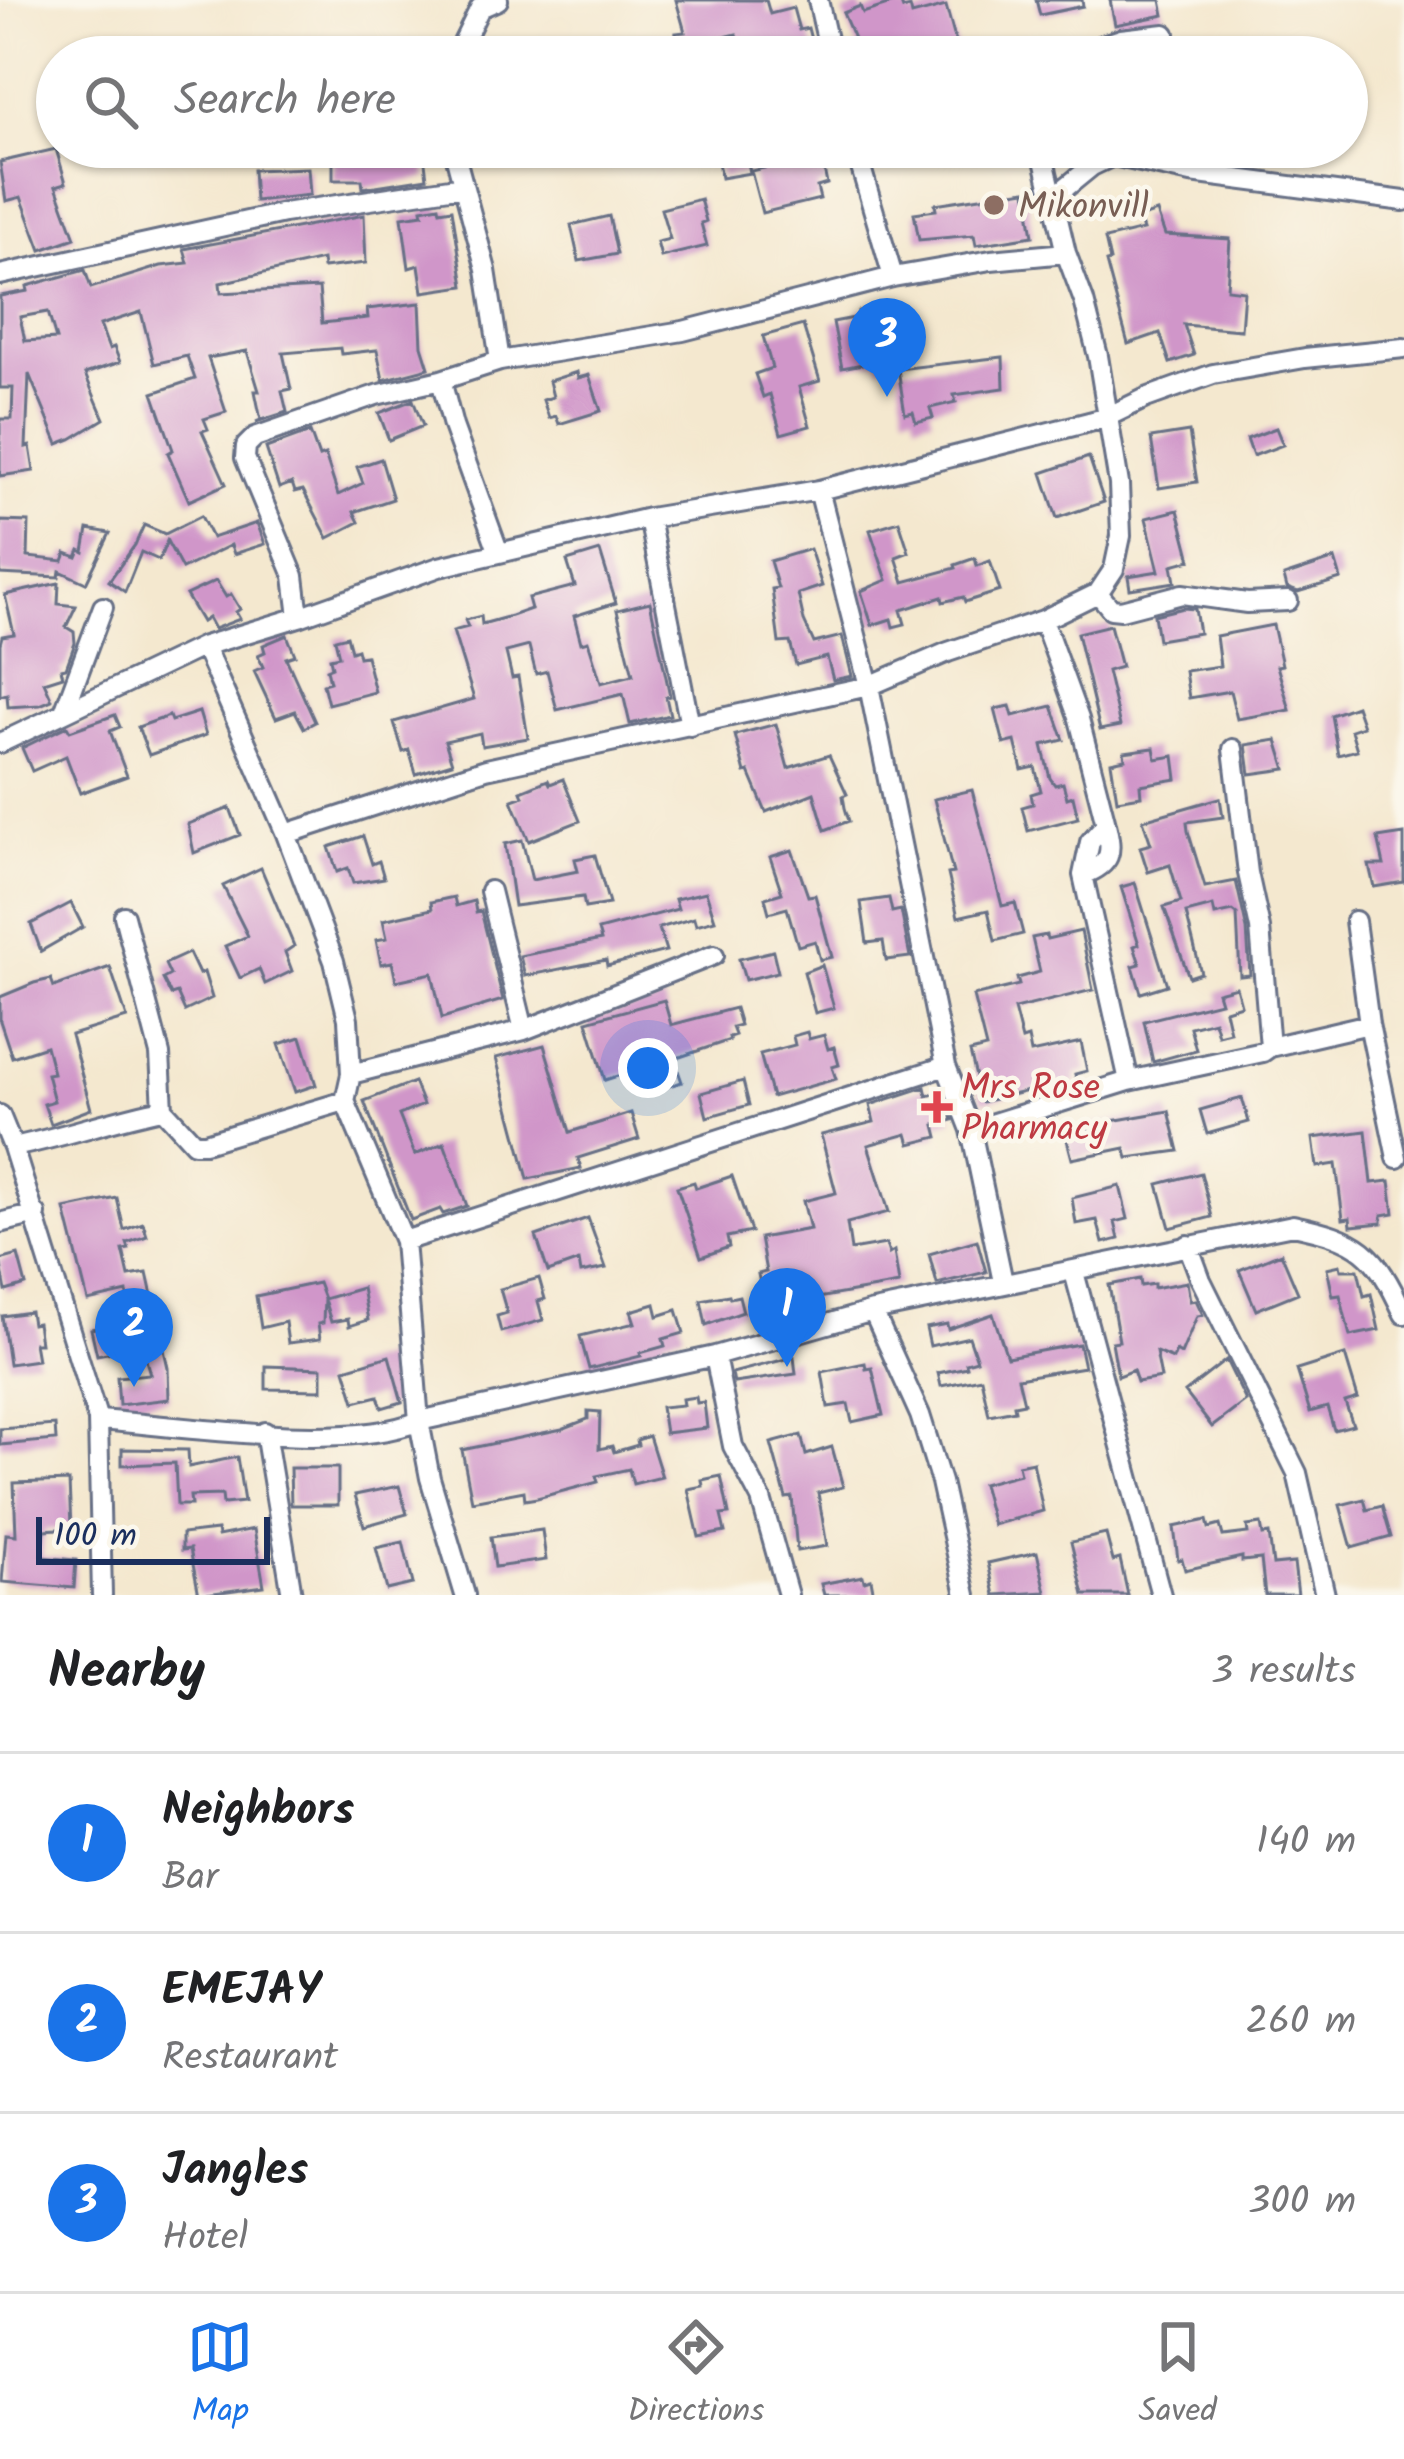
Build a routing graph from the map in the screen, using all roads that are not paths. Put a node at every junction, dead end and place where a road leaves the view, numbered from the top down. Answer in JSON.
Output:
{"nodes":[{"id":1,"x":498,"y":0,"type":"edge"},
{"id":2,"x":818,"y":0,"type":"edge"},
{"id":3,"x":1165,"y":34,"type":"dead end"},
{"id":4,"x":466,"y":36,"type":"edge"},
{"id":5,"x":827,"y":36,"type":"edge"},
{"id":6,"x":1147,"y":36,"type":"edge"},
{"id":7,"x":458,"y":168,"type":"edge"},
{"id":8,"x":861,"y":168,"type":"edge"},
{"id":9,"x":1046,"y":168,"type":"edge"},
{"id":10,"x":1090,"y":168,"type":"edge"},
{"id":11,"x":1172,"y":168,"type":"edge"},
{"id":12,"x":463,"y":186,"type":"junction"},
{"id":13,"x":1054,"y":197,"type":"junction"},
{"id":14,"x":1404,"y":201,"type":"edge"},
{"id":15,"x":1066,"y":253,"type":"junction"},
{"id":16,"x":0,"y":275,"type":"edge"},
{"id":17,"x":893,"y":278,"type":"junction"},
{"id":18,"x":1404,"y":348,"type":"edge"},
{"id":19,"x":500,"y":361,"type":"junction"},
{"id":20,"x":441,"y":380,"type":"junction"},
{"id":21,"x":1105,"y":418,"type":"junction"},
{"id":22,"x":819,"y":490,"type":"junction"},
{"id":23,"x":649,"y":518,"type":"junction"},
{"id":24,"x":499,"y":553,"type":"junction"},
{"id":25,"x":1098,"y":593,"type":"junction"},
{"id":26,"x":1288,"y":602,"type":"dead end"},
{"id":27,"x":103,"y":607,"type":"dead end"},
{"id":28,"x":299,"y":617,"type":"junction"},
{"id":29,"x":1042,"y":620,"type":"junction"},
{"id":30,"x":204,"y":646,"type":"junction"},
{"id":31,"x":869,"y":686,"type":"junction"},
{"id":32,"x":65,"y":710,"type":"junction"},
{"id":33,"x":690,"y":726,"type":"junction"},
{"id":34,"x":0,"y":743,"type":"edge"},
{"id":35,"x":1233,"y":748,"type":"dead end"},
{"id":36,"x":286,"y":835,"type":"junction"},
{"id":37,"x":490,"y":891,"type":"dead end"},
{"id":38,"x":124,"y":916,"type":"dead end"},
{"id":39,"x":1355,"y":921,"type":"dead end"},
{"id":40,"x":714,"y":955,"type":"dead end"},
{"id":41,"x":1369,"y":1024,"type":"junction"},
{"id":42,"x":524,"y":1030,"type":"junction"},
{"id":43,"x":1270,"y":1047,"type":"junction"},
{"id":44,"x":946,"y":1066,"type":"junction"},
{"id":45,"x":351,"y":1074,"type":"junction"},
{"id":46,"x":1129,"y":1081,"type":"junction"},
{"id":47,"x":345,"y":1101,"type":"junction"},
{"id":48,"x":163,"y":1109,"type":"junction"},
{"id":49,"x":0,"y":1115,"type":"edge"},
{"id":50,"x":971,"y":1130,"type":"junction"},
{"id":51,"x":13,"y":1147,"type":"junction"},
{"id":52,"x":1397,"y":1158,"type":"dead end"},
{"id":53,"x":36,"y":1214,"type":"junction"},
{"id":54,"x":0,"y":1223,"type":"edge"},
{"id":55,"x":404,"y":1241,"type":"junction"},
{"id":56,"x":1188,"y":1245,"type":"junction"},
{"id":57,"x":1075,"y":1272,"type":"junction"},
{"id":58,"x":1003,"y":1282,"type":"junction"},
{"id":59,"x":873,"y":1311,"type":"junction"},
{"id":60,"x":1404,"y":1314,"type":"edge"},
{"id":61,"x":715,"y":1356,"type":"junction"},
{"id":62,"x":98,"y":1420,"type":"junction"},
{"id":63,"x":419,"y":1420,"type":"junction"},
{"id":64,"x":265,"y":1432,"type":"junction"},
{"id":65,"x":102,"y":1595,"type":"edge"},
{"id":66,"x":292,"y":1595,"type":"edge"},
{"id":67,"x":465,"y":1595,"type":"edge"},
{"id":68,"x":788,"y":1595,"type":"edge"},
{"id":69,"x":966,"y":1595,"type":"edge"},
{"id":70,"x":1161,"y":1595,"type":"edge"},
{"id":71,"x":1325,"y":1595,"type":"edge"}],
"edges":[{"from":1,"to":4,"type":"street"},
{"from":2,"to":5,"type":"street"},
{"from":3,"to":6,"type":"street"},
{"from":7,"to":12,"type":"street"},
{"from":8,"to":17,"type":"street"},
{"from":9,"to":13,"type":"street"},
{"from":10,"to":13,"type":"street"},
{"from":11,"to":14,"type":"street"},
{"from":12,"to":16,"type":"street"},
{"from":12,"to":19,"type":"street"},
{"from":13,"to":15,"type":"street"},
{"from":15,"to":17,"type":"street"},
{"from":15,"to":21,"type":"street"},
{"from":17,"to":19,"type":"street"},
{"from":18,"to":21,"type":"street"},
{"from":19,"to":20,"type":"street"},
{"from":20,"to":24,"type":"street"},
{"from":20,"to":28,"type":"street"},
{"from":21,"to":22,"type":"street"},
{"from":21,"to":25,"type":"street"},
{"from":22,"to":23,"type":"street"},
{"from":22,"to":31,"type":"street"},
{"from":23,"to":24,"type":"street"},
{"from":23,"to":33,"type":"street"},
{"from":24,"to":28,"type":"street"},
{"from":25,"to":26,"type":"street"},
{"from":25,"to":29,"type":"street"},
{"from":27,"to":32,"type":"street"},
{"from":28,"to":30,"type":"street"},
{"from":29,"to":31,"type":"street"},
{"from":29,"to":46,"type":"street"},
{"from":30,"to":32,"type":"street"},
{"from":30,"to":36,"type":"street"},
{"from":31,"to":33,"type":"street"},
{"from":31,"to":44,"type":"street"},
{"from":32,"to":34,"type":"street"},
{"from":33,"to":36,"type":"street"},
{"from":35,"to":43,"type":"street"},
{"from":36,"to":45,"type":"street"},
{"from":37,"to":42,"type":"street"},
{"from":38,"to":48,"type":"street"},
{"from":39,"to":41,"type":"street"},
{"from":40,"to":42,"type":"street"},
{"from":41,"to":43,"type":"street"},
{"from":41,"to":52,"type":"street"},
{"from":42,"to":45,"type":"street"},
{"from":43,"to":46,"type":"street"},
{"from":44,"to":50,"type":"street"},
{"from":44,"to":55,"type":"street"},
{"from":45,"to":47,"type":"street"},
{"from":46,"to":50,"type":"street"},
{"from":47,"to":48,"type":"street"},
{"from":47,"to":55,"type":"street"},
{"from":48,"to":51,"type":"street"},
{"from":49,"to":51,"type":"street"},
{"from":50,"to":58,"type":"street"},
{"from":51,"to":53,"type":"street"},
{"from":53,"to":54,"type":"street"},
{"from":53,"to":62,"type":"street"},
{"from":55,"to":63,"type":"street"},
{"from":56,"to":57,"type":"street"},
{"from":56,"to":60,"type":"street"},
{"from":56,"to":71,"type":"street"},
{"from":57,"to":58,"type":"street"},
{"from":57,"to":70,"type":"street"},
{"from":58,"to":59,"type":"street"},
{"from":59,"to":61,"type":"street"},
{"from":59,"to":69,"type":"street"},
{"from":61,"to":63,"type":"street"},
{"from":61,"to":68,"type":"street"},
{"from":62,"to":64,"type":"street"},
{"from":62,"to":65,"type":"street"},
{"from":63,"to":64,"type":"street"},
{"from":63,"to":67,"type":"street"},
{"from":64,"to":66,"type":"street"}]}
